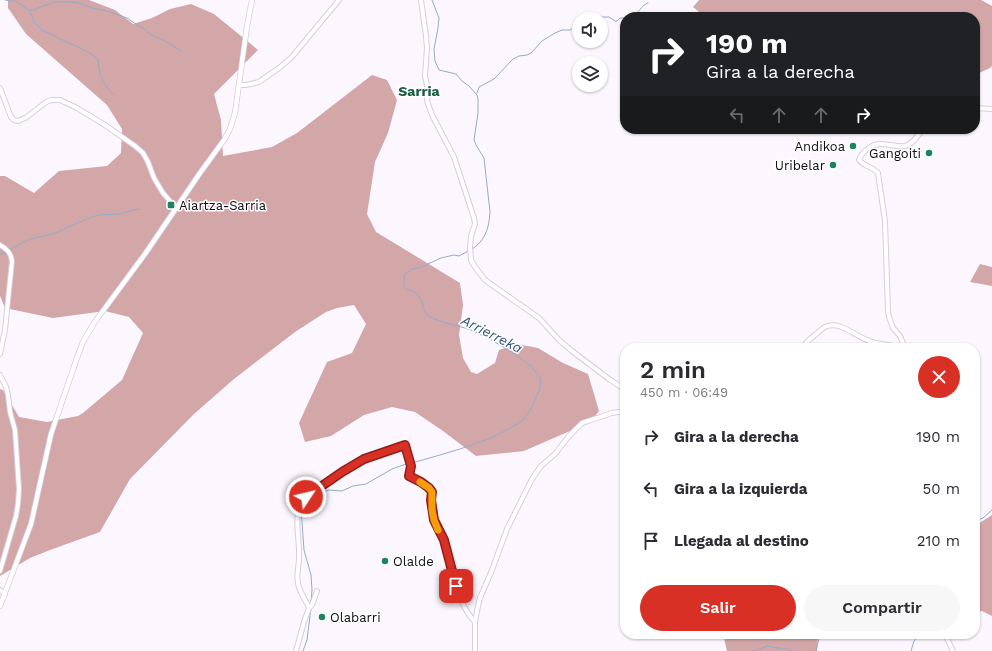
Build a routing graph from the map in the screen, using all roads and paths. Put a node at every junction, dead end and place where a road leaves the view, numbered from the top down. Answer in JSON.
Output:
{"nodes":[{"id":1,"x":252,"y":0,"type":"edge"},
{"id":2,"x":339,"y":0,"type":"edge"},
{"id":3,"x":421,"y":0,"type":"edge"},
{"id":4,"x":239,"y":85,"type":"junction"},
{"id":5,"x":0,"y":88,"type":"edge"},
{"id":6,"x":980,"y":108,"type":"edge"},
{"id":7,"x":992,"y":108,"type":"edge"},
{"id":8,"x":919,"y":134,"type":"edge"},
{"id":9,"x":176,"y":208,"type":"junction"},
{"id":10,"x":0,"y":245,"type":"edge"},
{"id":11,"x":805,"y":343,"type":"edge"},
{"id":12,"x":877,"y":343,"type":"edge"},
{"id":13,"x":903,"y":343,"type":"edge"},
{"id":14,"x":0,"y":354,"type":"edge"},
{"id":15,"x":0,"y":375,"type":"edge"},
{"id":16,"x":620,"y":386,"type":"edge"},
{"id":17,"x":620,"y":412,"type":"edge"},
{"id":18,"x":0,"y":571,"type":"edge"},
{"id":19,"x":0,"y":590,"type":"edge"},
{"id":20,"x":317,"y":591,"type":"dead end"},
{"id":21,"x":5,"y":594,"type":"junction"},
{"id":22,"x":0,"y":606,"type":"edge"},
{"id":23,"x":309,"y":608,"type":"junction"},
{"id":24,"x":476,"y":622,"type":"junction"},
{"id":25,"x":947,"y":639,"type":"edge"},
{"id":26,"x":296,"y":651,"type":"edge"},
{"id":27,"x":475,"y":651,"type":"edge"},
{"id":28,"x":953,"y":651,"type":"edge"}],
"edges":[{"from":1,"to":4,"type":"street"},
{"from":2,"to":4,"type":"street"},
{"from":3,"to":16,"type":"street"},
{"from":4,"to":9,"type":"street"},
{"from":5,"to":9,"type":"street"},
{"from":6,"to":7,"type":"street"},
{"from":8,"to":13,"type":"street"},
{"from":9,"to":21,"type":"street"},
{"from":10,"to":14,"type":"street"},
{"from":11,"to":12,"type":"street"},
{"from":15,"to":18,"type":"street"},
{"from":17,"to":24,"type":"street"},
{"from":19,"to":21,"type":"street"},
{"from":20,"to":23,"type":"street"},
{"from":21,"to":22,"type":"street"},
{"from":23,"to":24,"type":"street"},
{"from":23,"to":26,"type":"street"},
{"from":24,"to":27,"type":"street"},
{"from":25,"to":28,"type":"street"}]}
